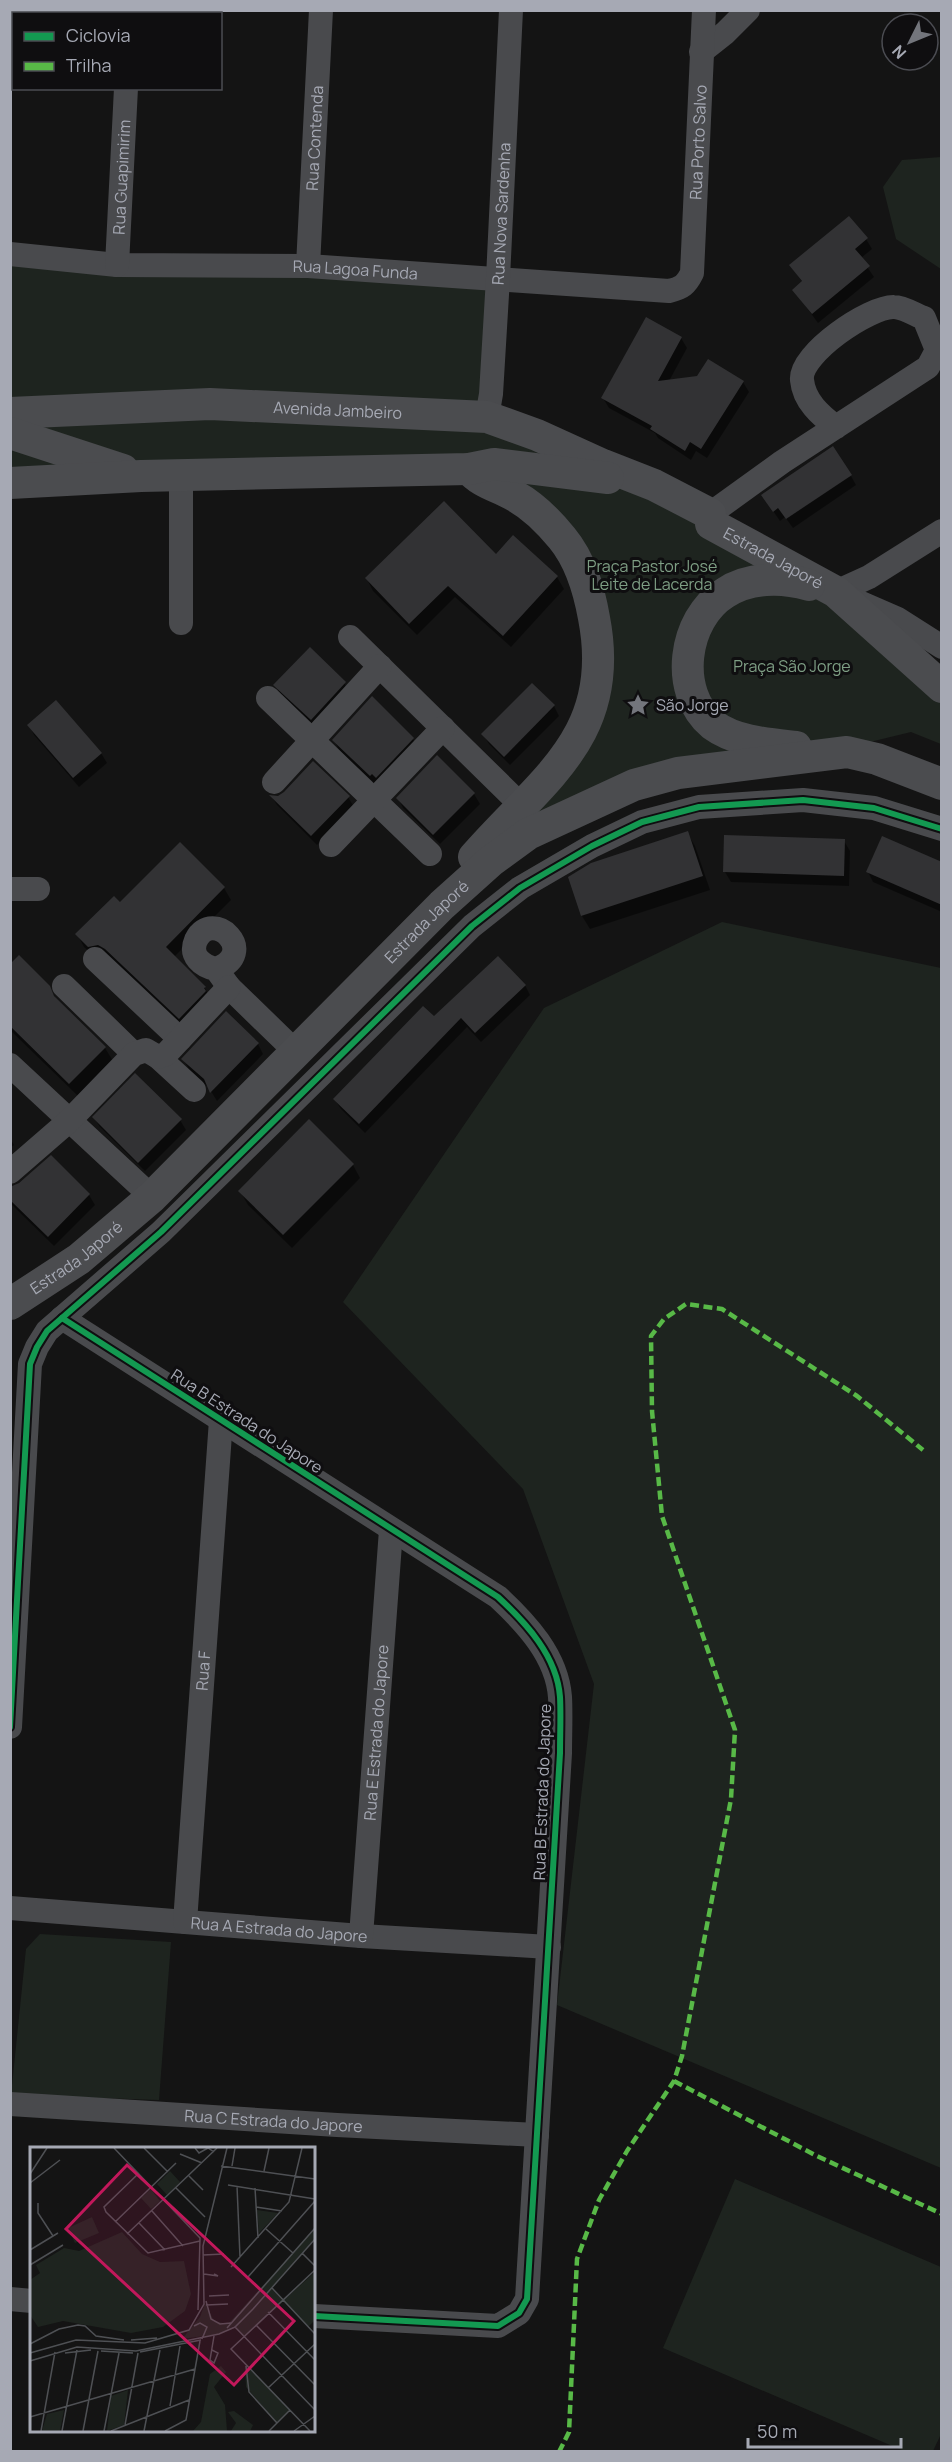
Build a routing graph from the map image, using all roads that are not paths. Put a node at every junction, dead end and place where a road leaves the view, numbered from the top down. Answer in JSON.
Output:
{"nodes":[{"id":1,"x":321,"y":10,"type":"edge"},
{"id":2,"x":511,"y":10,"type":"edge"},
{"id":3,"x":704,"y":10,"type":"edge"},
{"id":4,"x":748,"y":10,"type":"edge"},
{"id":5,"x":701,"y":52,"type":"junction"},
{"id":6,"x":126,"y":90,"type":"edge"},
{"id":7,"x":10,"y":254,"type":"edge"},
{"id":8,"x":117,"y":265,"type":"junction"},
{"id":9,"x":309,"y":266,"type":"junction"},
{"id":10,"x":692,"y":273,"type":"joint"},
{"id":11,"x":498,"y":278,"type":"junction"},
{"id":12,"x":10,"y":412,"type":"edge"},
{"id":13,"x":487,"y":417,"type":"junction"},
{"id":14,"x":836,"y":427,"type":"junction"},
{"id":15,"x":10,"y":433,"type":"edge"},
{"id":16,"x":469,"y":469,"type":"junction"},
{"id":17,"x":141,"y":476,"type":"junction"},
{"id":18,"x":181,"y":476,"type":"junction"},
{"id":19,"x":10,"y":483,"type":"edge"},
{"id":20,"x":654,"y":485,"type":"junction"},
{"id":21,"x":710,"y":514,"type":"junction"},
{"id":22,"x":942,"y":531,"type":"edge"},
{"id":23,"x":836,"y":592,"type":"junction"},
{"id":24,"x":181,"y":623,"type":"dead end"},
{"id":25,"x":350,"y":637,"type":"dead end"},
{"id":26,"x":942,"y":647,"type":"edge"},
{"id":27,"x":380,"y":666,"type":"junction"},
{"id":28,"x":942,"y":687,"type":"edge"},
{"id":29,"x":268,"y":698,"type":"dead end"},
{"id":30,"x":443,"y":728,"type":"junction"},
{"id":31,"x":311,"y":742,"type":"junction"},
{"id":32,"x":847,"y":752,"type":"junction"},
{"id":33,"x":877,"y":759,"type":"junction"},
{"id":34,"x":942,"y":761,"type":"edge"},
{"id":35,"x":942,"y":777,"type":"edge"},
{"id":36,"x":274,"y":782,"type":"dead end"},
{"id":37,"x":942,"y":784,"type":"edge"},
{"id":38,"x":375,"y":799,"type":"junction"},
{"id":39,"x":521,"y":805,"type":"junction"},
{"id":40,"x":942,"y":830,"type":"edge"},
{"id":41,"x":331,"y":845,"type":"dead end"},
{"id":42,"x":430,"y":854,"type":"dead end"},
{"id":43,"x":10,"y":889,"type":"edge"},
{"id":44,"x":38,"y":889,"type":"dead end"},
{"id":45,"x":442,"y":905,"type":"junction"},
{"id":46,"x":95,"y":959,"type":"dead end"},
{"id":47,"x":64,"y":986,"type":"dead end"},
{"id":48,"x":180,"y":1039,"type":"junction"},
{"id":49,"x":297,"y":1053,"type":"junction"},
{"id":50,"x":134,"y":1054,"type":"junction"},
{"id":51,"x":159,"y":1057,"type":"junction"},
{"id":52,"x":10,"y":1065,"type":"edge"},
{"id":53,"x":194,"y":1090,"type":"dead end"},
{"id":54,"x":70,"y":1120,"type":"junction"},
{"id":55,"x":10,"y":1172,"type":"edge"},
{"id":56,"x":152,"y":1197,"type":"junction"},
{"id":57,"x":10,"y":1304,"type":"edge"},
{"id":58,"x":62,"y":1318,"type":"junction"},
{"id":59,"x":221,"y":1420,"type":"junction"},
{"id":60,"x":392,"y":1530,"type":"junction"},
{"id":61,"x":10,"y":1727,"type":"edge"},
{"id":62,"x":10,"y":1908,"type":"edge"},
{"id":63,"x":185,"y":1922,"type":"junction"},
{"id":64,"x":362,"y":1936,"type":"junction"},
{"id":65,"x":549,"y":1947,"type":"junction"},
{"id":66,"x":10,"y":2104,"type":"edge"},
{"id":67,"x":537,"y":2135,"type":"junction"},
{"id":68,"x":10,"y":2299,"type":"edge"},
{"id":69,"x":30,"y":2301,"type":"edge"},
{"id":70,"x":315,"y":2316,"type":"edge"}],
"edges":[{"from":1,"to":9,"type":"street","name":"Rua Contenda"},
{"from":2,"to":11,"type":"street","name":"Rua Nova Sardenha"},
{"from":3,"to":5,"type":"street","name":"Rua Porto Salvo"},
{"from":4,"to":5,"type":"street"},
{"from":5,"to":10,"type":"street","name":"Rua Porto Salvo"},
{"from":6,"to":8,"type":"street","name":"Rua Guapimirim"},
{"from":7,"to":8,"type":"street","name":"Rua Lagoa Funda"},
{"from":8,"to":9,"type":"street","name":"Rua Lagoa Funda"},
{"from":9,"to":11,"type":"street","name":"Rua Lagoa Funda"},
{"from":10,"to":11,"type":"street","name":"Rua Lagoa Funda"},
{"from":11,"to":13,"type":"street","name":"Rua Nova Sardenha"},
{"from":12,"to":13,"type":"main road","name":"Avenida Jambeiro"},
{"from":13,"to":20,"type":"main road","name":"Avenida Jambeiro"},
{"from":14,"to":14,"type":"street"},
{"from":14,"to":21,"type":"street"},
{"from":15,"to":17,"type":"main road"},
{"from":16,"to":18,"type":"main road"},
{"from":16,"to":20,"type":"main road"},
{"from":16,"to":39,"type":"main road"},
{"from":17,"to":18,"type":"main road"},
{"from":17,"to":19,"type":"main road"},
{"from":18,"to":24,"type":"street"},
{"from":20,"to":21,"type":"main road","name":"Estrada Japoré"},
{"from":21,"to":23,"type":"main road","name":"Estrada Japoré"},
{"from":22,"to":23,"type":"street"},
{"from":23,"to":26,"type":"street","name":"Estrada Japoré"},
{"from":23,"to":28,"type":"main road","name":"Estrada Japoré"},
{"from":23,"to":32,"type":"main road"},
{"from":25,"to":27,"type":"street"},
{"from":27,"to":30,"type":"street"},
{"from":27,"to":31,"type":"street"},
{"from":29,"to":31,"type":"street"},
{"from":30,"to":38,"type":"street"},
{"from":30,"to":39,"type":"street"},
{"from":31,"to":36,"type":"street"},
{"from":31,"to":38,"type":"street"},
{"from":32,"to":33,"type":"main road","name":"Estrada Japoré"},
{"from":32,"to":45,"type":"main road","name":"Estrada Japoré"},
{"from":33,"to":34,"type":"main road"},
{"from":33,"to":35,"type":"street"},
{"from":33,"to":37,"type":"main road","name":"Estrada Japoré"},
{"from":38,"to":41,"type":"street"},
{"from":38,"to":42,"type":"street"},
{"from":39,"to":45,"type":"main road"},
{"from":40,"to":58,"type":"street"},
{"from":43,"to":44,"type":"street"},
{"from":45,"to":49,"type":"main road","name":"Estrada Japoré"},
{"from":46,"to":48,"type":"street"},
{"from":47,"to":50,"type":"street"},
{"from":48,"to":49,"type":"street"},
{"from":48,"to":51,"type":"street"},
{"from":49,"to":56,"type":"main road","name":"Estrada Japoré"},
{"from":50,"to":51,"type":"street"},
{"from":50,"to":54,"type":"street"},
{"from":51,"to":53,"type":"street"},
{"from":52,"to":54,"type":"street"},
{"from":54,"to":55,"type":"street"},
{"from":54,"to":56,"type":"street"},
{"from":56,"to":57,"type":"main road","name":"Estrada Japoré"},
{"from":58,"to":59,"type":"street","name":"Rua B Estrada do Japore"},
{"from":58,"to":61,"type":"street"},
{"from":59,"to":60,"type":"street","name":"Rua B Estrada do Japore"},
{"from":59,"to":63,"type":"street","name":"Rua F"},
{"from":60,"to":64,"type":"street","name":"Rua E Estrada do Japore"},
{"from":60,"to":65,"type":"street","name":"Rua B Estrada do Japore"},
{"from":62,"to":63,"type":"street","name":"Rua A Estrada do Japore"},
{"from":63,"to":64,"type":"street","name":"Rua A Estrada do Japore"},
{"from":64,"to":65,"type":"street","name":"Rua A Estrada do Japore"},
{"from":65,"to":67,"type":"street","name":"Rua B Estrada do Japore"},
{"from":66,"to":67,"type":"street","name":"Rua C Estrada do Japore"},
{"from":67,"to":70,"type":"street","name":"Rua B Estrada do Japore"},
{"from":68,"to":69,"type":"street"}]}
